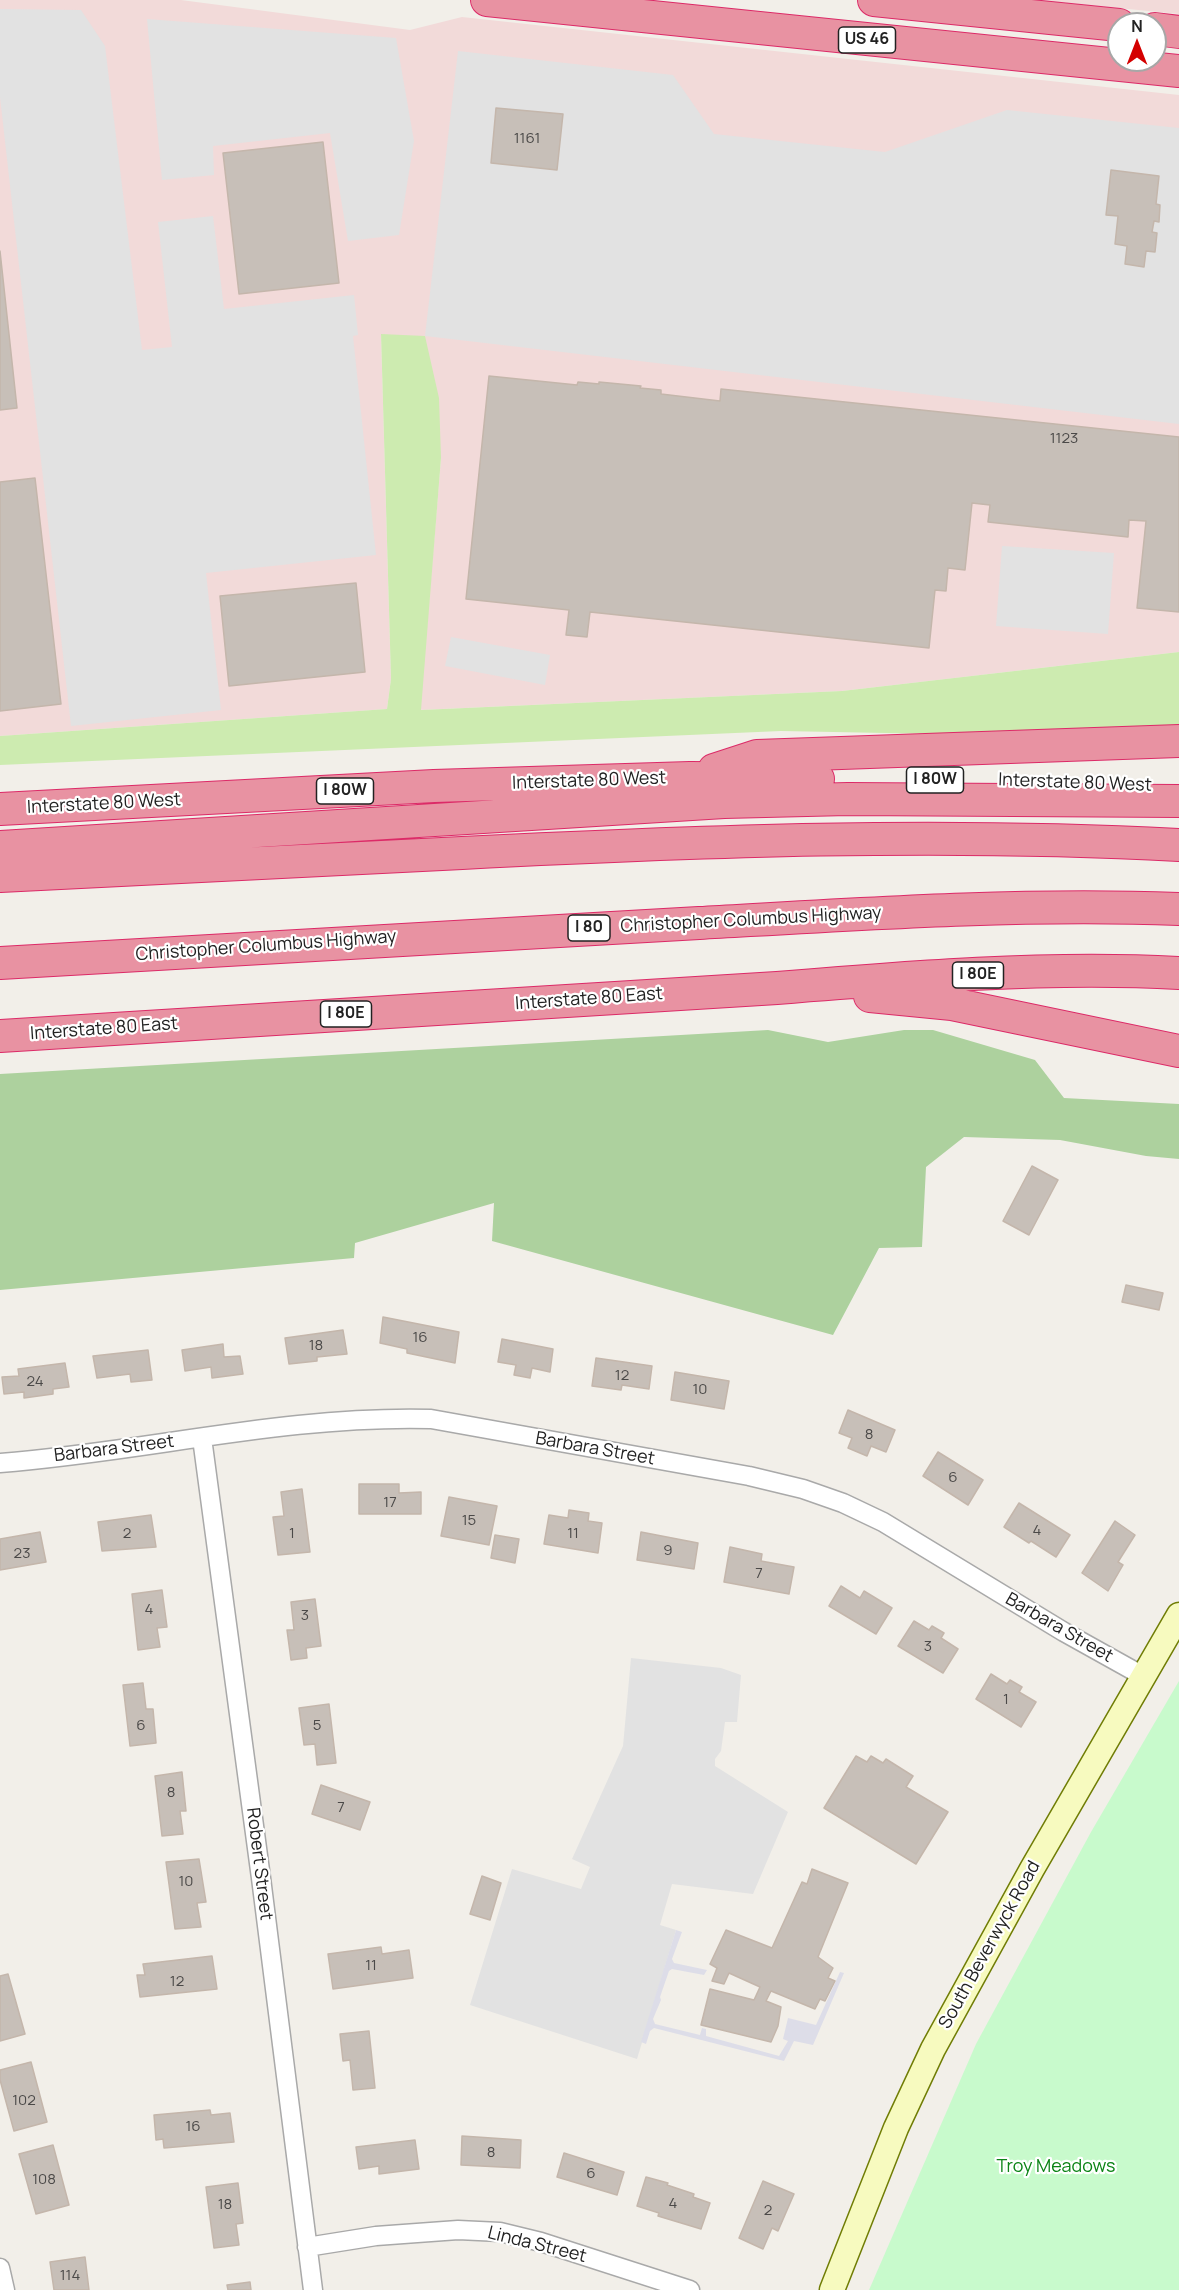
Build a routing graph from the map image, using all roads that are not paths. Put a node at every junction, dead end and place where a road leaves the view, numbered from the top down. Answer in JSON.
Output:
{"nodes":[{"id":1,"x":487,"y":0,"type":"edge"},
{"id":2,"x":874,"y":0,"type":"edge"},
{"id":3,"x":1107,"y":25,"type":"edge"},
{"id":4,"x":1179,"y":71,"type":"edge"},
{"id":5,"x":1179,"y":741,"type":"edge"},
{"id":6,"x":690,"y":778,"type":"junction"},
{"id":7,"x":1179,"y":786,"type":"edge"},
{"id":8,"x":1179,"y":801,"type":"edge"},
{"id":9,"x":0,"y":809,"type":"edge"},
{"id":10,"x":1179,"y":845,"type":"edge"},
{"id":11,"x":0,"y":847,"type":"edge"},
{"id":12,"x":0,"y":876,"type":"edge"},
{"id":13,"x":1179,"y":909,"type":"edge"},
{"id":14,"x":0,"y":963,"type":"edge"},
{"id":15,"x":1179,"y":973,"type":"edge"},
{"id":16,"x":777,"y":988,"type":"junction"},
{"id":17,"x":0,"y":1036,"type":"edge"},
{"id":18,"x":1179,"y":1050,"type":"edge"},
{"id":19,"x":202,"y":1438,"type":"junction"},
{"id":20,"x":0,"y":1463,"type":"edge"},
{"id":21,"x":1179,"y":1615,"type":"edge"},
{"id":22,"x":1143,"y":1676,"type":"junction"},
{"id":23,"x":307,"y":2247,"type":"junction"},
{"id":24,"x":0,"y":2268,"type":"edge"},
{"id":25,"x":5,"y":2290,"type":"edge"},
{"id":26,"x":313,"y":2290,"type":"edge"},
{"id":27,"x":690,"y":2290,"type":"edge"},
{"id":28,"x":832,"y":2290,"type":"edge"}],
"edges":[{"from":1,"to":4,"type":"highway","number":"US 46"},
{"from":2,"to":3,"type":"highway","number":"US 46"},
{"from":5,"to":6,"type":"highway"},
{"from":6,"to":7,"type":"highway","name":"Interstate 80 West","number":"I 80W"},
{"from":6,"to":9,"type":"highway","name":"Interstate 80 West","number":"I 80W"},
{"from":8,"to":11,"type":"highway"},
{"from":10,"to":12,"type":"highway"},
{"from":13,"to":14,"type":"highway","name":"Christopher Columbus Highway","number":"I 80"},
{"from":15,"to":16,"type":"highway","name":"Interstate 80 East","number":"I 80E"},
{"from":16,"to":17,"type":"highway","name":"Interstate 80 East","number":"I 80E"},
{"from":16,"to":18,"type":"highway"},
{"from":19,"to":20,"type":"street","name":"Barbara Street"},
{"from":19,"to":22,"type":"street","name":"Barbara Street"},
{"from":19,"to":23,"type":"street","name":"Robert Street"},
{"from":21,"to":22,"type":"main road","name":"South Beverwyck Road"},
{"from":22,"to":28,"type":"main road","name":"South Beverwyck Road"},
{"from":23,"to":26,"type":"street","name":"Robert Street"},
{"from":23,"to":27,"type":"street","name":"Linda Street"},
{"from":24,"to":25,"type":"street"}]}
